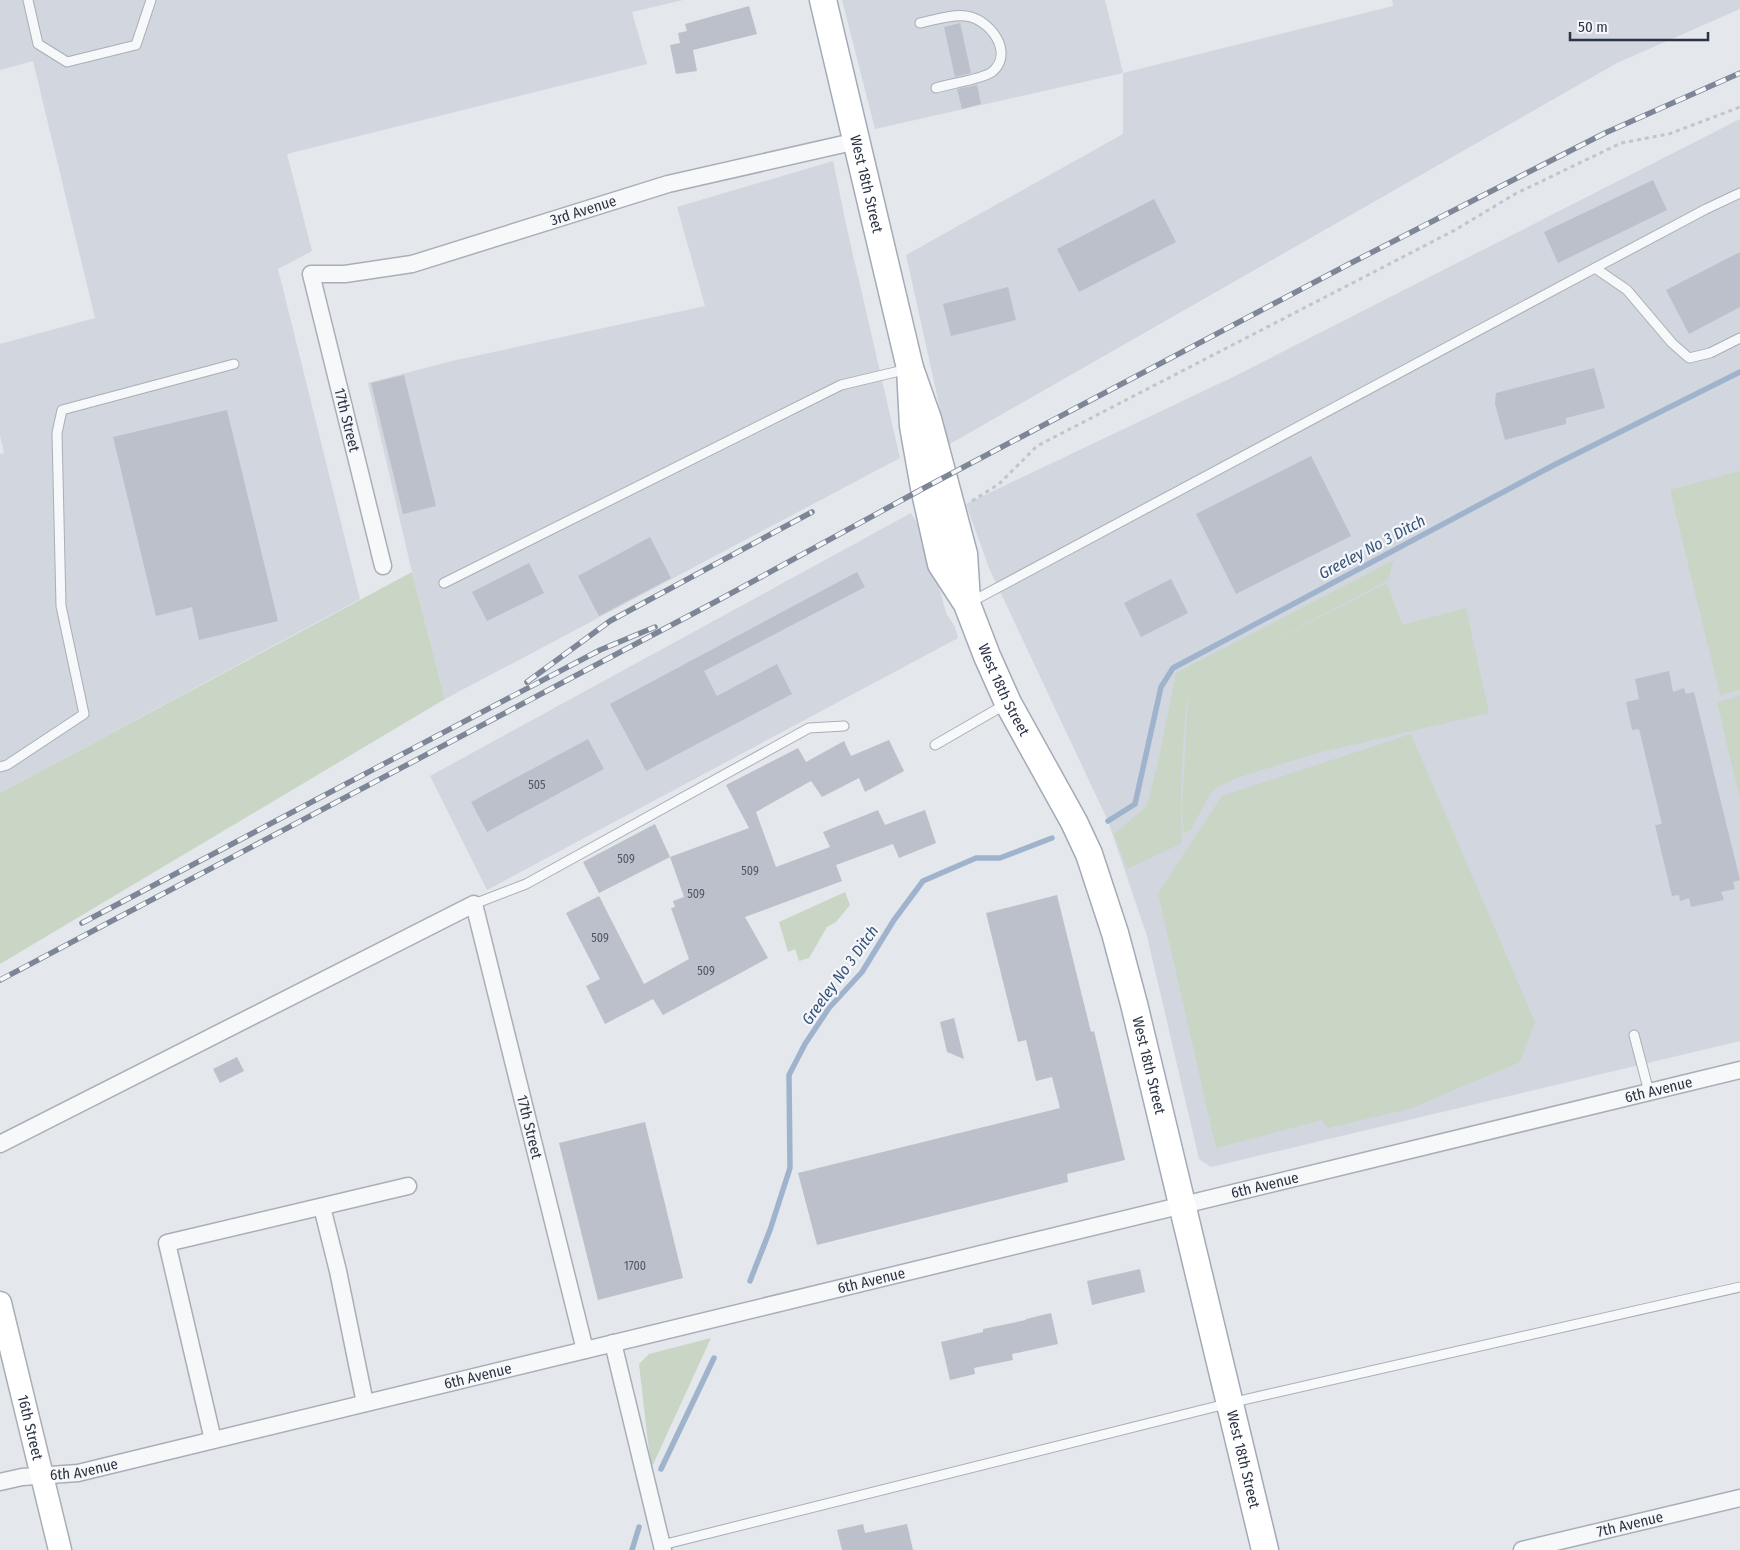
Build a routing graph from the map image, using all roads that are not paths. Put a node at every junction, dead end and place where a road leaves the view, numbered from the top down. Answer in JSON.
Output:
{"nodes":[{"id":1,"x":28,"y":0,"type":"edge"},
{"id":2,"x":151,"y":0,"type":"edge"},
{"id":3,"x":823,"y":0,"type":"edge"},
{"id":4,"x":920,"y":23,"type":"dead end"},
{"id":5,"x":936,"y":88,"type":"dead end"},
{"id":6,"x":857,"y":141,"type":"junction"},
{"id":7,"x":1740,"y":193,"type":"edge"},
{"id":8,"x":1595,"y":268,"type":"junction"},
{"id":9,"x":311,"y":274,"type":"joint"},
{"id":10,"x":1740,"y":338,"type":"edge"},
{"id":11,"x":234,"y":364,"type":"dead end"},
{"id":12,"x":910,"y":368,"type":"junction"},
{"id":13,"x":383,"y":566,"type":"dead end"},
{"id":14,"x":444,"y":583,"type":"dead end"},
{"id":15,"x":967,"y":604,"type":"junction"},
{"id":16,"x":1008,"y":703,"type":"junction"},
{"id":17,"x":844,"y":726,"type":"dead end"},
{"id":18,"x":935,"y":745,"type":"dead end"},
{"id":19,"x":0,"y":767,"type":"edge"},
{"id":20,"x":474,"y":904,"type":"junction"},
{"id":21,"x":1634,"y":1034,"type":"dead end"},
{"id":22,"x":1740,"y":1070,"type":"edge"},
{"id":23,"x":1649,"y":1092,"type":"junction"},
{"id":24,"x":0,"y":1144,"type":"edge"},
{"id":25,"x":408,"y":1186,"type":"dead end"},
{"id":26,"x":1182,"y":1205,"type":"junction"},
{"id":27,"x":322,"y":1207,"type":"junction"},
{"id":28,"x":1740,"y":1287,"type":"edge"},
{"id":29,"x":0,"y":1303,"type":"edge"},
{"id":30,"x":612,"y":1343,"type":"junction"},
{"id":31,"x":585,"y":1350,"type":"junction"},
{"id":32,"x":365,"y":1403,"type":"junction"},
{"id":33,"x":1230,"y":1403,"type":"junction"},
{"id":34,"x":213,"y":1440,"type":"junction"},
{"id":35,"x":42,"y":1475,"type":"junction"},
{"id":36,"x":0,"y":1482,"type":"edge"},
{"id":37,"x":1740,"y":1498,"type":"edge"},
{"id":38,"x":662,"y":1547,"type":"edge"},
{"id":39,"x":60,"y":1550,"type":"edge"},
{"id":40,"x":1265,"y":1550,"type":"edge"},
{"id":41,"x":1522,"y":1550,"type":"edge"}],
"edges":[{"from":1,"to":2,"type":"lane"},
{"from":3,"to":6,"type":"main road","name":"West 18th Street"},
{"from":4,"to":5,"type":"lane"},
{"from":6,"to":9,"type":"street","name":"3rd Avenue"},
{"from":6,"to":12,"type":"main road","name":"West 18th Street"},
{"from":7,"to":8,"type":"lane"},
{"from":8,"to":10,"type":"lane"},
{"from":8,"to":15,"type":"lane"},
{"from":9,"to":13,"type":"street","name":"17th Street"},
{"from":11,"to":19,"type":"lane"},
{"from":12,"to":14,"type":"lane"},
{"from":12,"to":15,"type":"main road","name":"West 18th Street"},
{"from":12,"to":15,"type":"main road","name":"West 18th Street"},
{"from":15,"to":16,"type":"main road","name":"West 18th Street"},
{"from":16,"to":18,"type":"lane"},
{"from":16,"to":26,"type":"main road","name":"West 18th Street"},
{"from":17,"to":20,"type":"lane"},
{"from":20,"to":24,"type":"street"},
{"from":20,"to":31,"type":"street","name":"17th Street"},
{"from":21,"to":23,"type":"lane"},
{"from":22,"to":23,"type":"street","name":"6th Avenue"},
{"from":23,"to":26,"type":"street","name":"6th Avenue"},
{"from":25,"to":27,"type":"street"},
{"from":26,"to":30,"type":"street","name":"6th Avenue"},
{"from":26,"to":33,"type":"main road","name":"West 18th Street"},
{"from":27,"to":32,"type":"street"},
{"from":27,"to":34,"type":"street"},
{"from":28,"to":33,"type":"lane"},
{"from":29,"to":35,"type":"main road","name":"16th Street"},
{"from":30,"to":31,"type":"street","name":"6th Avenue"},
{"from":30,"to":38,"type":"street"},
{"from":31,"to":32,"type":"street","name":"6th Avenue"},
{"from":32,"to":34,"type":"street","name":"6th Avenue"},
{"from":33,"to":38,"type":"lane"},
{"from":33,"to":40,"type":"main road","name":"West 18th Street"},
{"from":34,"to":35,"type":"street","name":"6th Avenue"},
{"from":35,"to":36,"type":"street","name":"6th Avenue"},
{"from":35,"to":39,"type":"main road","name":"16th Street"},
{"from":37,"to":41,"type":"street","name":"7th Avenue"}]}
